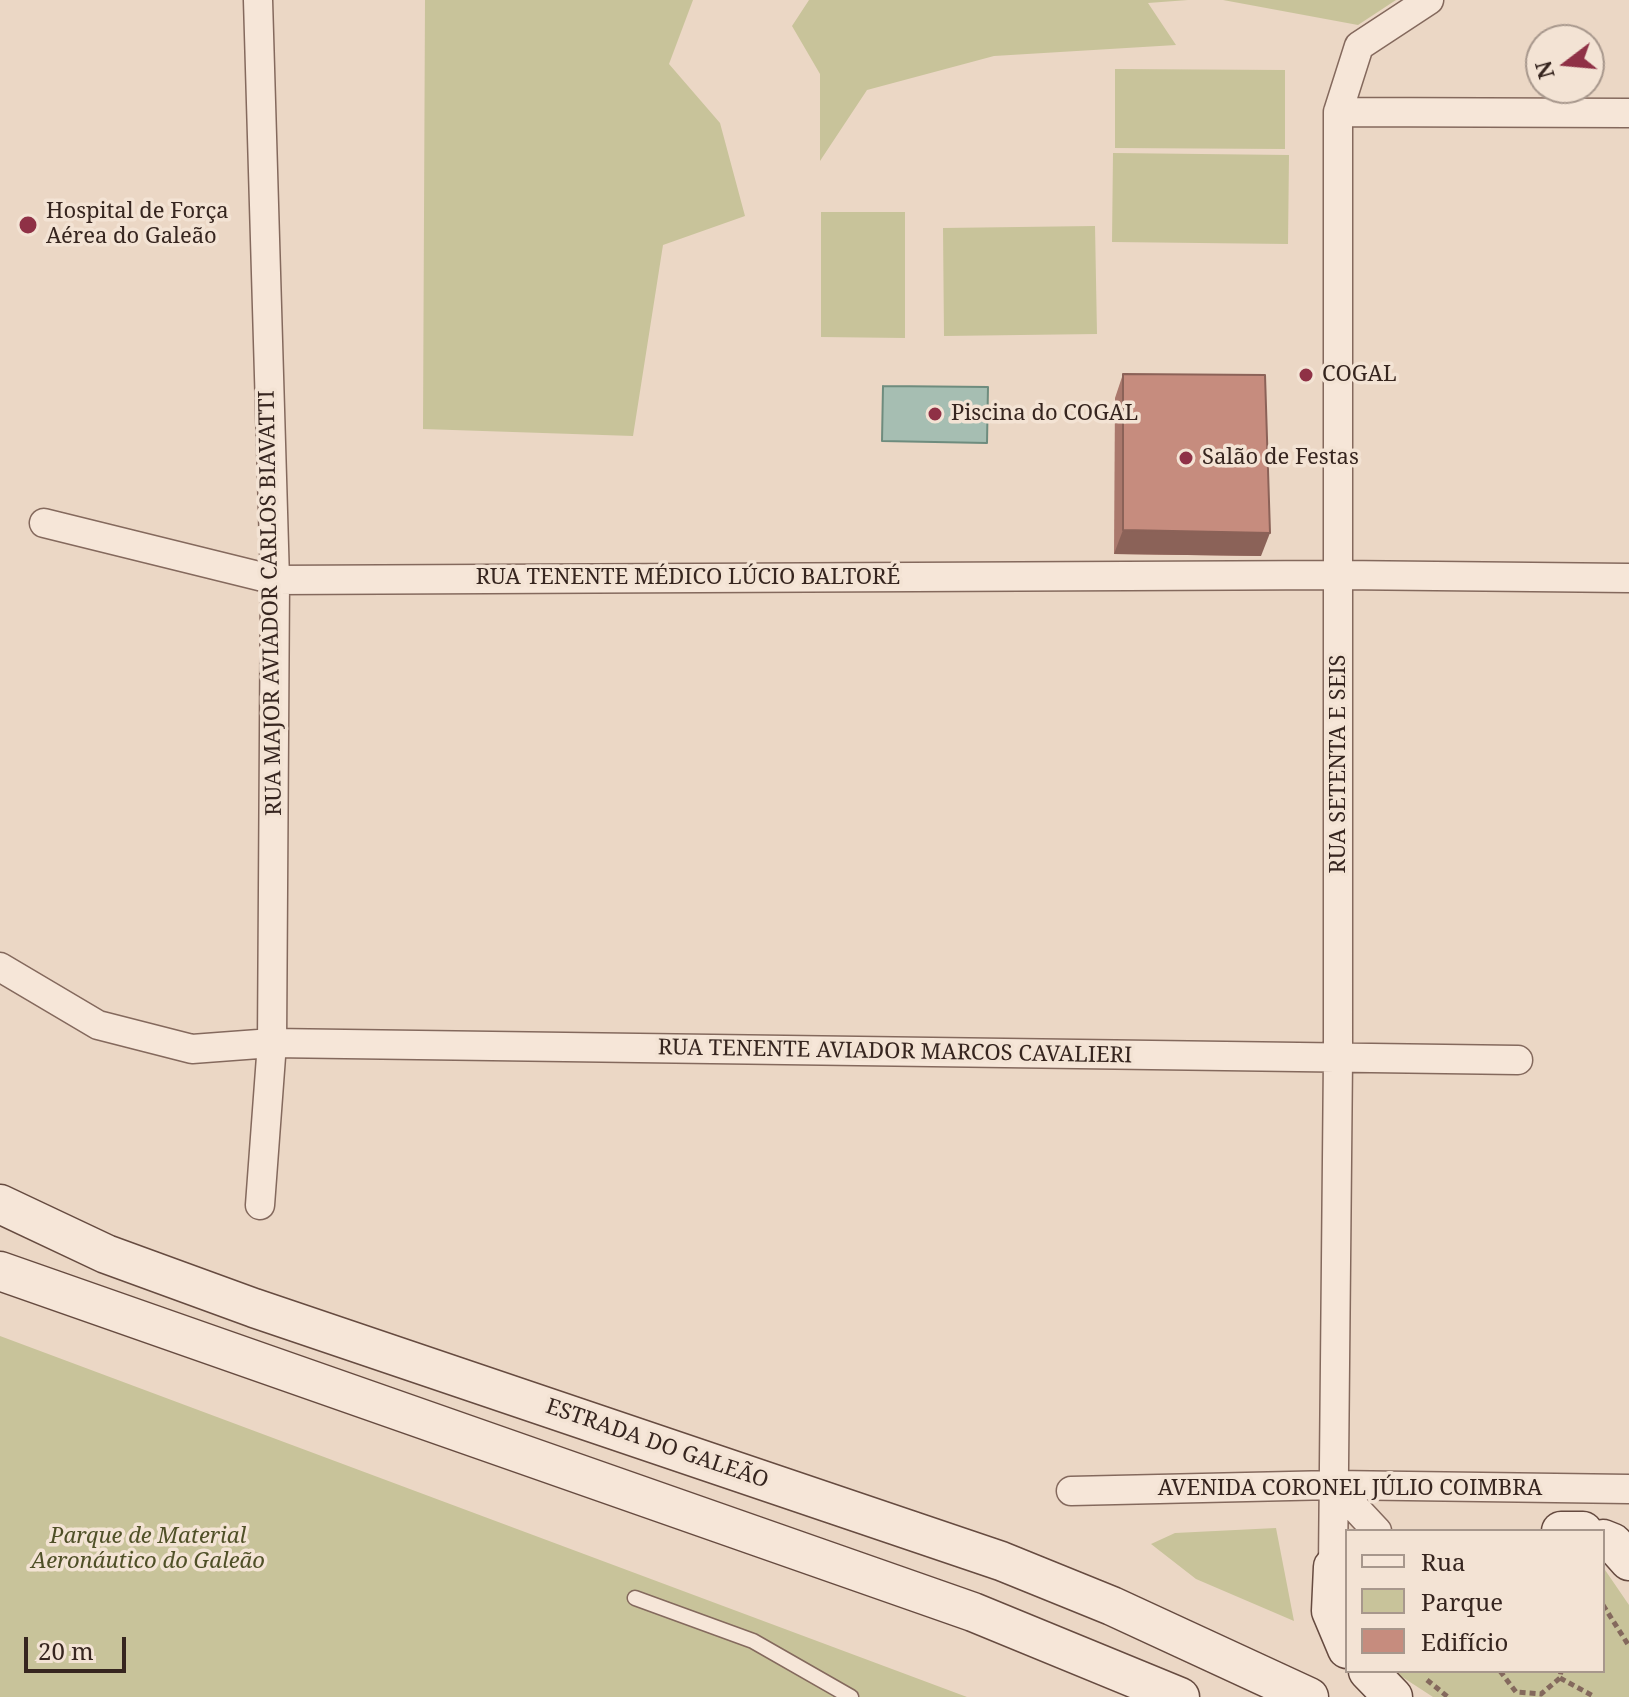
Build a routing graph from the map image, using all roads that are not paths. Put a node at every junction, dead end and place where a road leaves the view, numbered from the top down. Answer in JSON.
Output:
{"nodes":[{"id":1,"x":258,"y":0,"type":"edge"},
{"id":2,"x":1429,"y":0,"type":"edge"},
{"id":3,"x":1338,"y":112,"type":"junction"},
{"id":4,"x":1629,"y":113,"type":"edge"},
{"id":5,"x":44,"y":523,"type":"dead end"},
{"id":6,"x":1339,"y":575,"type":"junction"},
{"id":7,"x":1629,"y":578,"type":"edge"},
{"id":8,"x":275,"y":580,"type":"junction"},
{"id":9,"x":0,"y":967,"type":"edge"},
{"id":10,"x":272,"y":1043,"type":"junction"},
{"id":11,"x":1338,"y":1058,"type":"junction"},
{"id":12,"x":1518,"y":1060,"type":"dead end"},
{"id":13,"x":0,"y":1204,"type":"edge"},
{"id":14,"x":260,"y":1205,"type":"dead end"},
{"id":15,"x":0,"y":1271,"type":"edge"},
{"id":16,"x":1334,"y":1485,"type":"junction"},
{"id":17,"x":1629,"y":1489,"type":"edge"},
{"id":18,"x":1071,"y":1491,"type":"dead end"},
{"id":19,"x":1375,"y":1529,"type":"edge"},
{"id":20,"x":1605,"y":1540,"type":"edge"},
{"id":21,"x":1629,"y":1561,"type":"edge"},
{"id":22,"x":1340,"y":1562,"type":"edge"},
{"id":23,"x":635,"y":1598,"type":"dead end"},
{"id":24,"x":1345,"y":1644,"type":"edge"},
{"id":25,"x":1370,"y":1673,"type":"edge"},
{"id":26,"x":851,"y":1697,"type":"edge"},
{"id":27,"x":1180,"y":1697,"type":"edge"},
{"id":28,"x":1309,"y":1697,"type":"edge"},
{"id":29,"x":1393,"y":1697,"type":"edge"}],
"edges":[{"from":1,"to":8,"type":"street","name":"RUA MAJOR AVIADOR CARLOS BIAVATTI"},
{"from":2,"to":3,"type":"street","name":"RUA SETENTA E SEIS"},
{"from":3,"to":4,"type":"street"},
{"from":3,"to":6,"type":"street","name":"RUA SETENTA E SEIS"},
{"from":5,"to":8,"type":"street","name":"RUA TENENTE MÉDICO LÚCIO BALTORÉ"},
{"from":6,"to":7,"type":"street","name":"RUA TENENTE MÉDICO LÚCIO BALTORÉ"},
{"from":6,"to":8,"type":"street","name":"RUA TENENTE MÉDICO LÚCIO BALTORÉ"},
{"from":6,"to":11,"type":"street","name":"RUA SETENTA E SEIS"},
{"from":8,"to":10,"type":"street","name":"RUA MAJOR AVIADOR CARLOS BIAVATTI"},
{"from":9,"to":10,"type":"street","name":"RUA TENENTE AVIADOR MARCOS CAVALIERI"},
{"from":10,"to":11,"type":"street","name":"RUA TENENTE AVIADOR MARCOS CAVALIERI"},
{"from":10,"to":14,"type":"street","name":"RUA MAJOR AVIADOR CARLOS BIAVATTI"},
{"from":11,"to":12,"type":"street","name":"RUA TENENTE AVIADOR MARCOS CAVALIERI"},
{"from":11,"to":16,"type":"street","name":"RUA SETENTA E SEIS"},
{"from":13,"to":28,"type":"main road","name":"ESTRADA DO GALEÃO"},
{"from":15,"to":27,"type":"main road"},
{"from":16,"to":17,"type":"street","name":"AVENIDA CORONEL JÚLIO COIMBRA"},
{"from":16,"to":18,"type":"street","name":"AVENIDA CORONEL JÚLIO COIMBRA"},
{"from":16,"to":19,"type":"street"},
{"from":16,"to":22,"type":"street","name":"RUA SETENTA E SEIS"},
{"from":20,"to":21,"type":"main road"},
{"from":22,"to":24,"type":"main road"},
{"from":23,"to":26,"type":"lane"},
{"from":25,"to":29,"type":"main road"}]}
